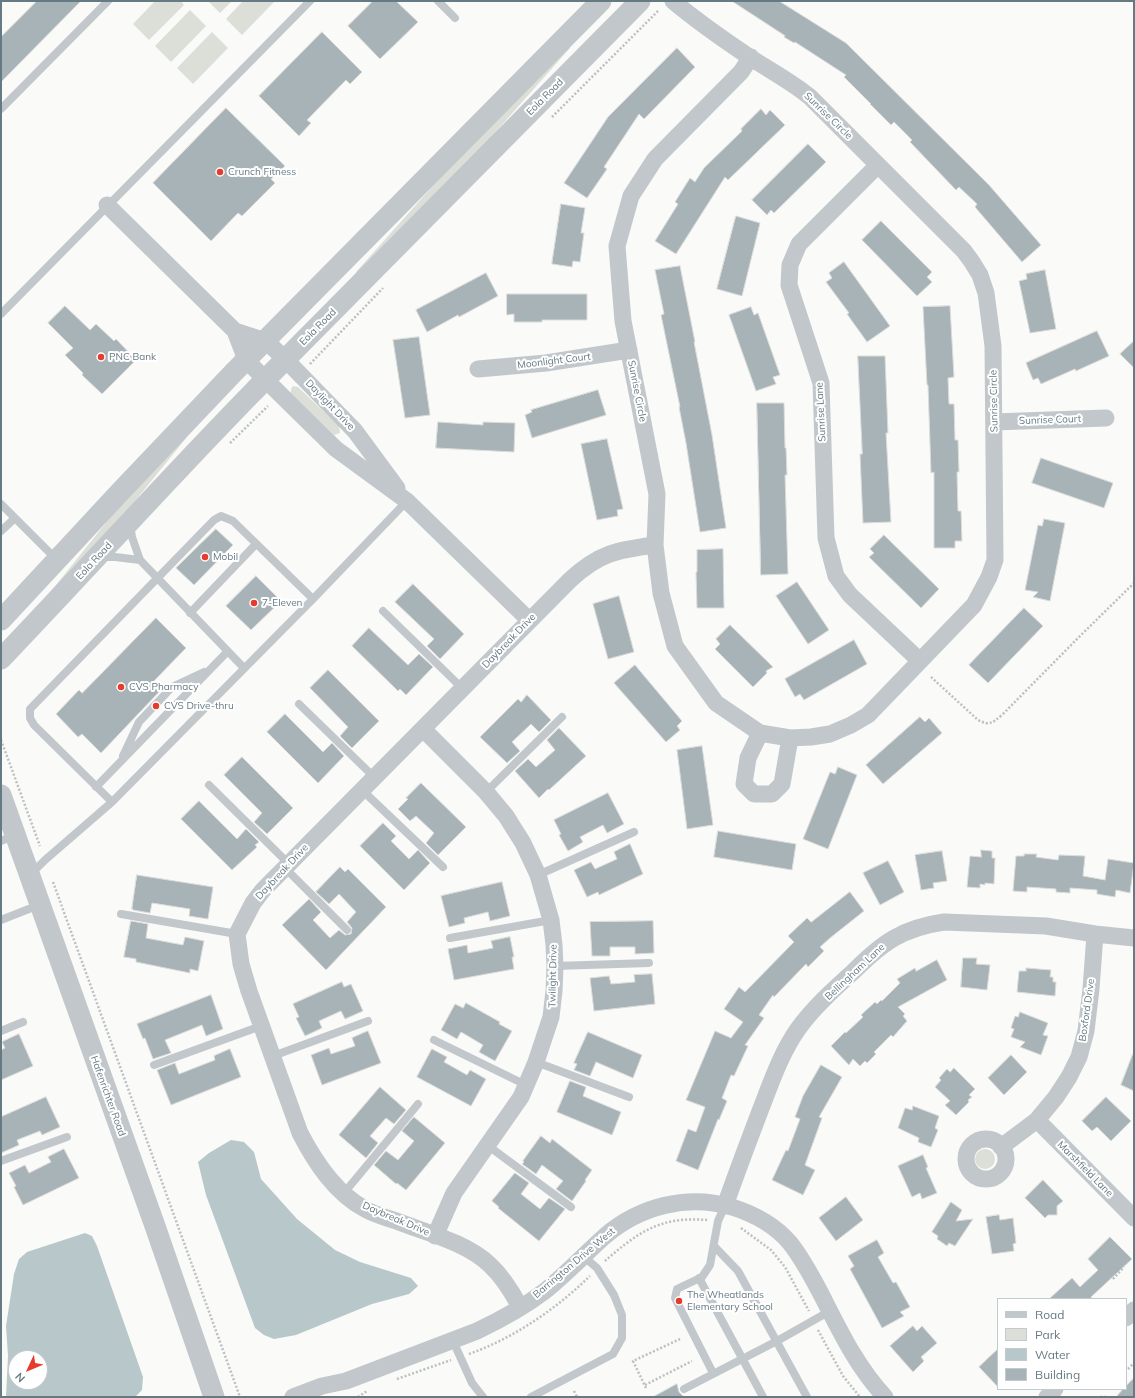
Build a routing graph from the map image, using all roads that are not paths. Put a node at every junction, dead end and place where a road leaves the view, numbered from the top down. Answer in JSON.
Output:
{"nodes":[{"id":1,"x":108,"y":1,"type":"edge"},
{"id":2,"x":310,"y":1,"type":"edge"},
{"id":3,"x":438,"y":1,"type":"edge"},
{"id":4,"x":602,"y":1,"type":"edge"},
{"id":5,"x":640,"y":1,"type":"edge"},
{"id":6,"x":673,"y":1,"type":"edge"},
{"id":7,"x":455,"y":18,"type":"dead end"},
{"id":8,"x":751,"y":57,"type":"junction"},
{"id":9,"x":1,"y":109,"type":"edge"},
{"id":10,"x":878,"y":165,"type":"junction"},
{"id":11,"x":108,"y":205,"type":"junction"},
{"id":12,"x":1,"y":314,"type":"edge"},
{"id":13,"x":235,"y":331,"type":"junction"},
{"id":14,"x":266,"y":341,"type":"junction"},
{"id":15,"x":629,"y":350,"type":"junction"},
{"id":16,"x":246,"y":360,"type":"junction"},
{"id":17,"x":286,"y":360,"type":"junction"},
{"id":18,"x":478,"y":368,"type":"dead end"},
{"id":19,"x":266,"y":380,"type":"junction"},
{"id":20,"x":1106,"y":418,"type":"dead end"},
{"id":21,"x":994,"y":422,"type":"junction"},
{"id":22,"x":407,"y":501,"type":"junction"},
{"id":23,"x":1,"y":504,"type":"edge"},
{"id":24,"x":15,"y":518,"type":"junction"},
{"id":25,"x":130,"y":522,"type":"junction"},
{"id":26,"x":1,"y":531,"type":"edge"},
{"id":27,"x":256,"y":544,"type":"junction"},
{"id":28,"x":655,"y":545,"type":"junction"},
{"id":29,"x":97,"y":558,"type":"junction"},
{"id":30,"x":57,"y":560,"type":"junction"},
{"id":31,"x":140,"y":560,"type":"junction"},
{"id":32,"x":157,"y":578,"type":"junction"},
{"id":33,"x":313,"y":599,"type":"junction"},
{"id":34,"x":383,"y":611,"type":"dead end"},
{"id":35,"x":190,"y":613,"type":"junction"},
{"id":36,"x":1,"y":620,"type":"edge"},
{"id":37,"x":529,"y":620,"type":"junction"},
{"id":38,"x":227,"y":652,"type":"junction"},
{"id":39,"x":1,"y":659,"type":"edge"},
{"id":40,"x":920,"y":661,"type":"junction"},
{"id":41,"x":244,"y":668,"type":"junction"},
{"id":42,"x":210,"y":669,"type":"junction"},
{"id":43,"x":462,"y":689,"type":"junction"},
{"id":44,"x":299,"y":704,"type":"dead end"},
{"id":45,"x":562,"y":717,"type":"dead end"},
{"id":46,"x":423,"y":729,"type":"junction"},
{"id":47,"x":760,"y":733,"type":"junction"},
{"id":48,"x":790,"y":738,"type":"junction"},
{"id":49,"x":120,"y":762,"type":"junction"},
{"id":50,"x":374,"y":777,"type":"junction"},
{"id":51,"x":209,"y":785,"type":"dead end"},
{"id":52,"x":96,"y":787,"type":"junction"},
{"id":53,"x":362,"y":790,"type":"junction"},
{"id":54,"x":486,"y":792,"type":"junction"},
{"id":55,"x":1,"y":795,"type":"edge"},
{"id":56,"x":112,"y":802,"type":"junction"},
{"id":57,"x":634,"y":832,"type":"dead end"},
{"id":58,"x":8,"y":838,"type":"edge"},
{"id":59,"x":287,"y":866,"type":"junction"},
{"id":60,"x":443,"y":867,"type":"dead end"},
{"id":61,"x":538,"y":875,"type":"junction"},
{"id":62,"x":30,"y":876,"type":"junction"},
{"id":63,"x":40,"y":905,"type":"junction"},
{"id":64,"x":121,"y":914,"type":"dead end"},
{"id":65,"x":1,"y":920,"type":"edge"},
{"id":66,"x":550,"y":920,"type":"junction"},
{"id":67,"x":347,"y":930,"type":"dead end"},
{"id":68,"x":237,"y":934,"type":"junction"},
{"id":69,"x":1095,"y":934,"type":"junction"},
{"id":70,"x":450,"y":938,"type":"dead end"},
{"id":71,"x":1134,"y":938,"type":"edge"},
{"id":72,"x":649,"y":963,"type":"dead end"},
{"id":73,"x":555,"y":966,"type":"junction"},
{"id":74,"x":368,"y":1021,"type":"dead end"},
{"id":75,"x":23,"y":1022,"type":"dead end"},
{"id":76,"x":261,"y":1026,"type":"junction"},
{"id":77,"x":1,"y":1032,"type":"edge"},
{"id":78,"x":434,"y":1040,"type":"dead end"},
{"id":79,"x":272,"y":1056,"type":"junction"},
{"id":80,"x":536,"y":1062,"type":"junction"},
{"id":81,"x":154,"y":1065,"type":"dead end"},
{"id":82,"x":526,"y":1085,"type":"junction"},
{"id":83,"x":629,"y":1096,"type":"dead end"},
{"id":84,"x":418,"y":1104,"type":"dead end"},
{"id":85,"x":1037,"y":1120,"type":"junction"},
{"id":86,"x":67,"y":1137,"type":"dead end"},
{"id":87,"x":487,"y":1144,"type":"junction"},
{"id":88,"x":1001,"y":1147,"type":"dead end"},
{"id":89,"x":1,"y":1161,"type":"edge"},
{"id":90,"x":344,"y":1193,"type":"junction"},
{"id":91,"x":725,"y":1206,"type":"junction"},
{"id":92,"x":571,"y":1207,"type":"dead end"},
{"id":93,"x":1134,"y":1218,"type":"edge"},
{"id":94,"x":435,"y":1236,"type":"junction"},
{"id":95,"x":714,"y":1246,"type":"junction"},
{"id":96,"x":583,"y":1256,"type":"junction"},
{"id":97,"x":699,"y":1278,"type":"junction"},
{"id":98,"x":520,"y":1307,"type":"junction"},
{"id":99,"x":830,"y":1311,"type":"junction"},
{"id":100,"x":453,"y":1341,"type":"junction"},
{"id":101,"x":777,"y":1342,"type":"junction"},
{"id":102,"x":742,"y":1359,"type":"junction"},
{"id":103,"x":713,"y":1373,"type":"junction"},
{"id":104,"x":346,"y":1382,"type":"junction"},
{"id":105,"x":684,"y":1389,"type":"dead end"},
{"id":106,"x":214,"y":1397,"type":"edge"},
{"id":107,"x":293,"y":1397,"type":"edge"},
{"id":108,"x":334,"y":1397,"type":"edge"},
{"id":109,"x":483,"y":1397,"type":"edge"},
{"id":110,"x":531,"y":1397,"type":"edge"},
{"id":111,"x":763,"y":1397,"type":"edge"},
{"id":112,"x":807,"y":1397,"type":"edge"},
{"id":113,"x":885,"y":1397,"type":"edge"}],
"edges":[{"from":1,"to":9,"type":"lane"},
{"from":2,"to":11,"type":"lane"},
{"from":3,"to":7,"type":"lane"},
{"from":4,"to":14,"type":"street"},
{"from":5,"to":17,"type":"street","name":"Eola Road"},
{"from":6,"to":8,"type":"street","name":"Sunrise Circle"},
{"from":8,"to":10,"type":"street","name":"Sunrise Circle"},
{"from":8,"to":15,"type":"street","name":"Sunrise Circle"},
{"from":10,"to":21,"type":"street","name":"Sunrise Circle"},
{"from":10,"to":40,"type":"street","name":"Sunrise Lane"},
{"from":11,"to":12,"type":"lane"},
{"from":11,"to":13,"type":"street","name":"Daylight Drive"},
{"from":13,"to":14,"type":"street","name":"Daylight Drive"},
{"from":13,"to":16,"type":"street","name":"Daylight Drive"},
{"from":14,"to":16,"type":"street"},
{"from":14,"to":17,"type":"street","name":"Daylight Drive"},
{"from":15,"to":18,"type":"street","name":"Moonlight Court"},
{"from":15,"to":28,"type":"street","name":"Sunrise Circle"},
{"from":16,"to":19,"type":"street","name":"Daylight Drive"},
{"from":16,"to":30,"type":"street"},
{"from":17,"to":19,"type":"street","name":"Eola Road"},
{"from":17,"to":22,"type":"street","name":"Daylight Drive"},
{"from":19,"to":22,"type":"street","name":"Daylight Drive"},
{"from":19,"to":25,"type":"street","name":"Eola Road"},
{"from":20,"to":21,"type":"street","name":"Sunrise Court"},
{"from":21,"to":40,"type":"street","name":"Sunrise Circle"},
{"from":22,"to":33,"type":"lane"},
{"from":22,"to":37,"type":"street","name":"Daylight Drive"},
{"from":23,"to":24,"type":"lane"},
{"from":24,"to":26,"type":"lane"},
{"from":24,"to":30,"type":"lane"},
{"from":25,"to":29,"type":"street","name":"Eola Road"},
{"from":25,"to":31,"type":"lane"},
{"from":27,"to":32,"type":"lane"},
{"from":27,"to":33,"type":"lane"},
{"from":27,"to":35,"type":"lane"},
{"from":28,"to":37,"type":"street","name":"Daybreak Drive"},
{"from":28,"to":47,"type":"street","name":"Sunrise Circle"},
{"from":29,"to":31,"type":"lane"},
{"from":29,"to":39,"type":"street","name":"Eola Road"},
{"from":30,"to":36,"type":"street"},
{"from":31,"to":32,"type":"lane"},
{"from":32,"to":35,"type":"lane"},
{"from":32,"to":52,"type":"lane"},
{"from":33,"to":41,"type":"lane"},
{"from":34,"to":43,"type":"lane"},
{"from":35,"to":38,"type":"lane"},
{"from":37,"to":43,"type":"street","name":"Daybreak Drive"},
{"from":38,"to":41,"type":"lane"},
{"from":38,"to":42,"type":"lane"},
{"from":40,"to":48,"type":"street","name":"Sunrise Circle"},
{"from":41,"to":56,"type":"lane"},
{"from":42,"to":49,"type":"lane"},
{"from":42,"to":49,"type":"lane"},
{"from":43,"to":46,"type":"street","name":"Daybreak Drive"},
{"from":44,"to":50,"type":"lane"},
{"from":45,"to":54,"type":"lane"},
{"from":46,"to":50,"type":"street","name":"Daybreak Drive"},
{"from":46,"to":54,"type":"street","name":"Twilight Drive"},
{"from":47,"to":48,"type":"street","name":"Sunrise Circle"},
{"from":47,"to":48,"type":"street"},
{"from":49,"to":52,"type":"lane"},
{"from":50,"to":53,"type":"street","name":"Daybreak Drive"},
{"from":51,"to":59,"type":"lane"},
{"from":52,"to":56,"type":"lane"},
{"from":53,"to":59,"type":"street","name":"Daybreak Drive"},
{"from":53,"to":60,"type":"lane"},
{"from":54,"to":61,"type":"street","name":"Twilight Drive"},
{"from":55,"to":58,"type":"street","name":"Hafenrichter Road"},
{"from":56,"to":62,"type":"lane"},
{"from":57,"to":61,"type":"lane"},
{"from":58,"to":62,"type":"street","name":"Hafenrichter Road"},
{"from":59,"to":67,"type":"lane"},
{"from":59,"to":68,"type":"street","name":"Daybreak Drive"},
{"from":61,"to":66,"type":"street","name":"Twilight Drive"},
{"from":62,"to":63,"type":"street","name":"Hafenrichter Road"},
{"from":63,"to":65,"type":"lane"},
{"from":63,"to":106,"type":"street","name":"Hafenrichter Road"},
{"from":64,"to":68,"type":"lane"},
{"from":66,"to":70,"type":"lane"},
{"from":66,"to":73,"type":"street","name":"Twilight Drive"},
{"from":68,"to":76,"type":"street","name":"Daybreak Drive"},
{"from":69,"to":71,"type":"street","name":"Bellingham Lane"},
{"from":69,"to":85,"type":"street","name":"Boxford Drive"},
{"from":69,"to":91,"type":"street","name":"Bellingham Lane"},
{"from":72,"to":73,"type":"lane"},
{"from":73,"to":80,"type":"street","name":"Twilight Drive"},
{"from":74,"to":79,"type":"lane"},
{"from":75,"to":77,"type":"lane"},
{"from":76,"to":79,"type":"street","name":"Daybreak Drive"},
{"from":76,"to":81,"type":"lane"},
{"from":78,"to":82,"type":"lane"},
{"from":79,"to":90,"type":"street","name":"Daybreak Drive"},
{"from":80,"to":82,"type":"street","name":"Twilight Drive"},
{"from":80,"to":83,"type":"lane"},
{"from":82,"to":87,"type":"street","name":"Twilight Drive"},
{"from":84,"to":90,"type":"lane"},
{"from":85,"to":88,"type":"street","name":"Boxford Drive"},
{"from":85,"to":93,"type":"street","name":"Marshfield Lane"},
{"from":86,"to":89,"type":"lane"},
{"from":87,"to":92,"type":"lane"},
{"from":87,"to":94,"type":"street","name":"Twilight Drive"},
{"from":90,"to":94,"type":"street","name":"Daybreak Drive"},
{"from":91,"to":95,"type":"lane"},
{"from":91,"to":96,"type":"street","name":"Barrington Drive West"},
{"from":91,"to":99,"type":"street","name":"Barrington Drive West"},
{"from":94,"to":98,"type":"street","name":"Daybreak Drive"},
{"from":95,"to":97,"type":"lane"},
{"from":95,"to":101,"type":"lane"},
{"from":96,"to":98,"type":"street","name":"Barrington Drive West"},
{"from":96,"to":110,"type":"lane"},
{"from":97,"to":102,"type":"lane"},
{"from":97,"to":103,"type":"lane"},
{"from":98,"to":100,"type":"street","name":"Barrington Drive West"},
{"from":99,"to":101,"type":"lane"},
{"from":99,"to":113,"type":"street","name":"Barrington Drive West"},
{"from":100,"to":104,"type":"street","name":"Barrington Drive West"},
{"from":100,"to":109,"type":"lane"},
{"from":101,"to":102,"type":"lane"},
{"from":101,"to":112,"type":"lane"},
{"from":102,"to":103,"type":"lane"},
{"from":102,"to":111,"type":"lane"},
{"from":103,"to":105,"type":"lane"},
{"from":104,"to":107,"type":"street","name":"Barrington Drive West"},
{"from":104,"to":108,"type":"street"}]}
